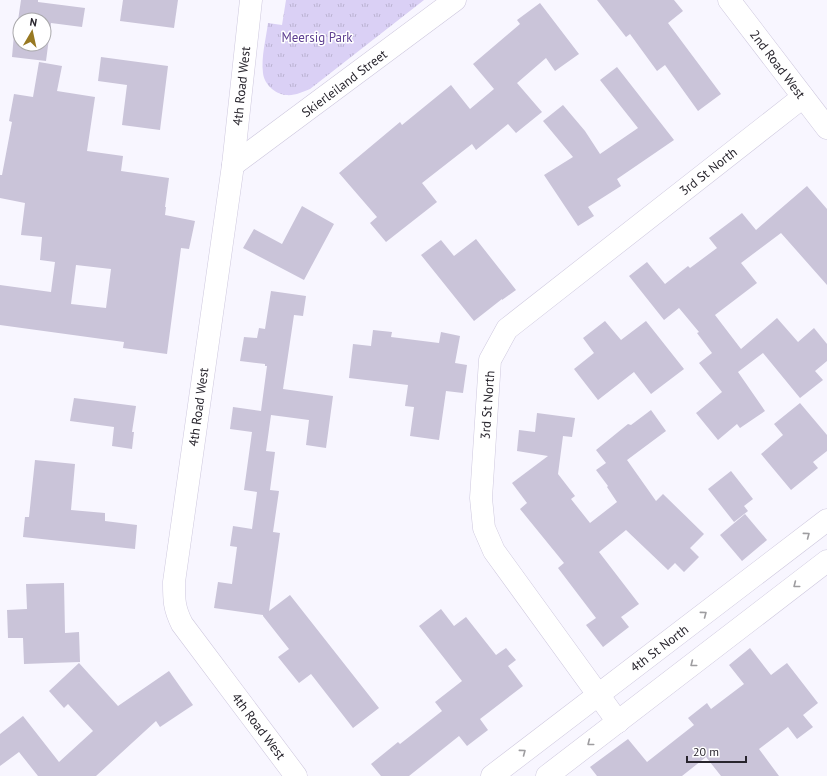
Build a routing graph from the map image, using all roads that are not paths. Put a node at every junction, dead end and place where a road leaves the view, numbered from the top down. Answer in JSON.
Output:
{"nodes":[{"id":1,"x":251,"y":0,"type":"edge"},
{"id":2,"x":455,"y":0,"type":"edge"},
{"id":3,"x":729,"y":0,"type":"edge"},
{"id":4,"x":802,"y":97,"type":"junction"},
{"id":5,"x":827,"y":128,"type":"edge"},
{"id":6,"x":233,"y":165,"type":"junction"},
{"id":7,"x":827,"y":520,"type":"edge"},
{"id":8,"x":827,"y":561,"type":"edge"},
{"id":9,"x":599,"y":694,"type":"junction"},
{"id":10,"x":618,"y":722,"type":"junction"},
{"id":11,"x":296,"y":776,"type":"edge"},
{"id":12,"x":492,"y":776,"type":"edge"},
{"id":13,"x":547,"y":776,"type":"edge"}],
"edges":[{"from":1,"to":6,"type":"street","name":"4th Road West"},
{"from":2,"to":6,"type":"street","name":"Skierleiland Street"},
{"from":3,"to":4,"type":"street","name":"2nd Road West"},
{"from":4,"to":5,"type":"street","name":"2nd Road West"},
{"from":4,"to":9,"type":"street","name":"3rd St North"},
{"from":6,"to":11,"type":"street","name":"4th Road West"},
{"from":9,"to":7,"type":"street","name":"4th St North","one_way":true},
{"from":8,"to":10,"type":"street","one_way":true},
{"from":9,"to":10,"type":"street","name":"3rd St North"},
{"from":12,"to":9,"type":"street","name":"4th St North","one_way":true},
{"from":10,"to":13,"type":"street","one_way":true}]}
